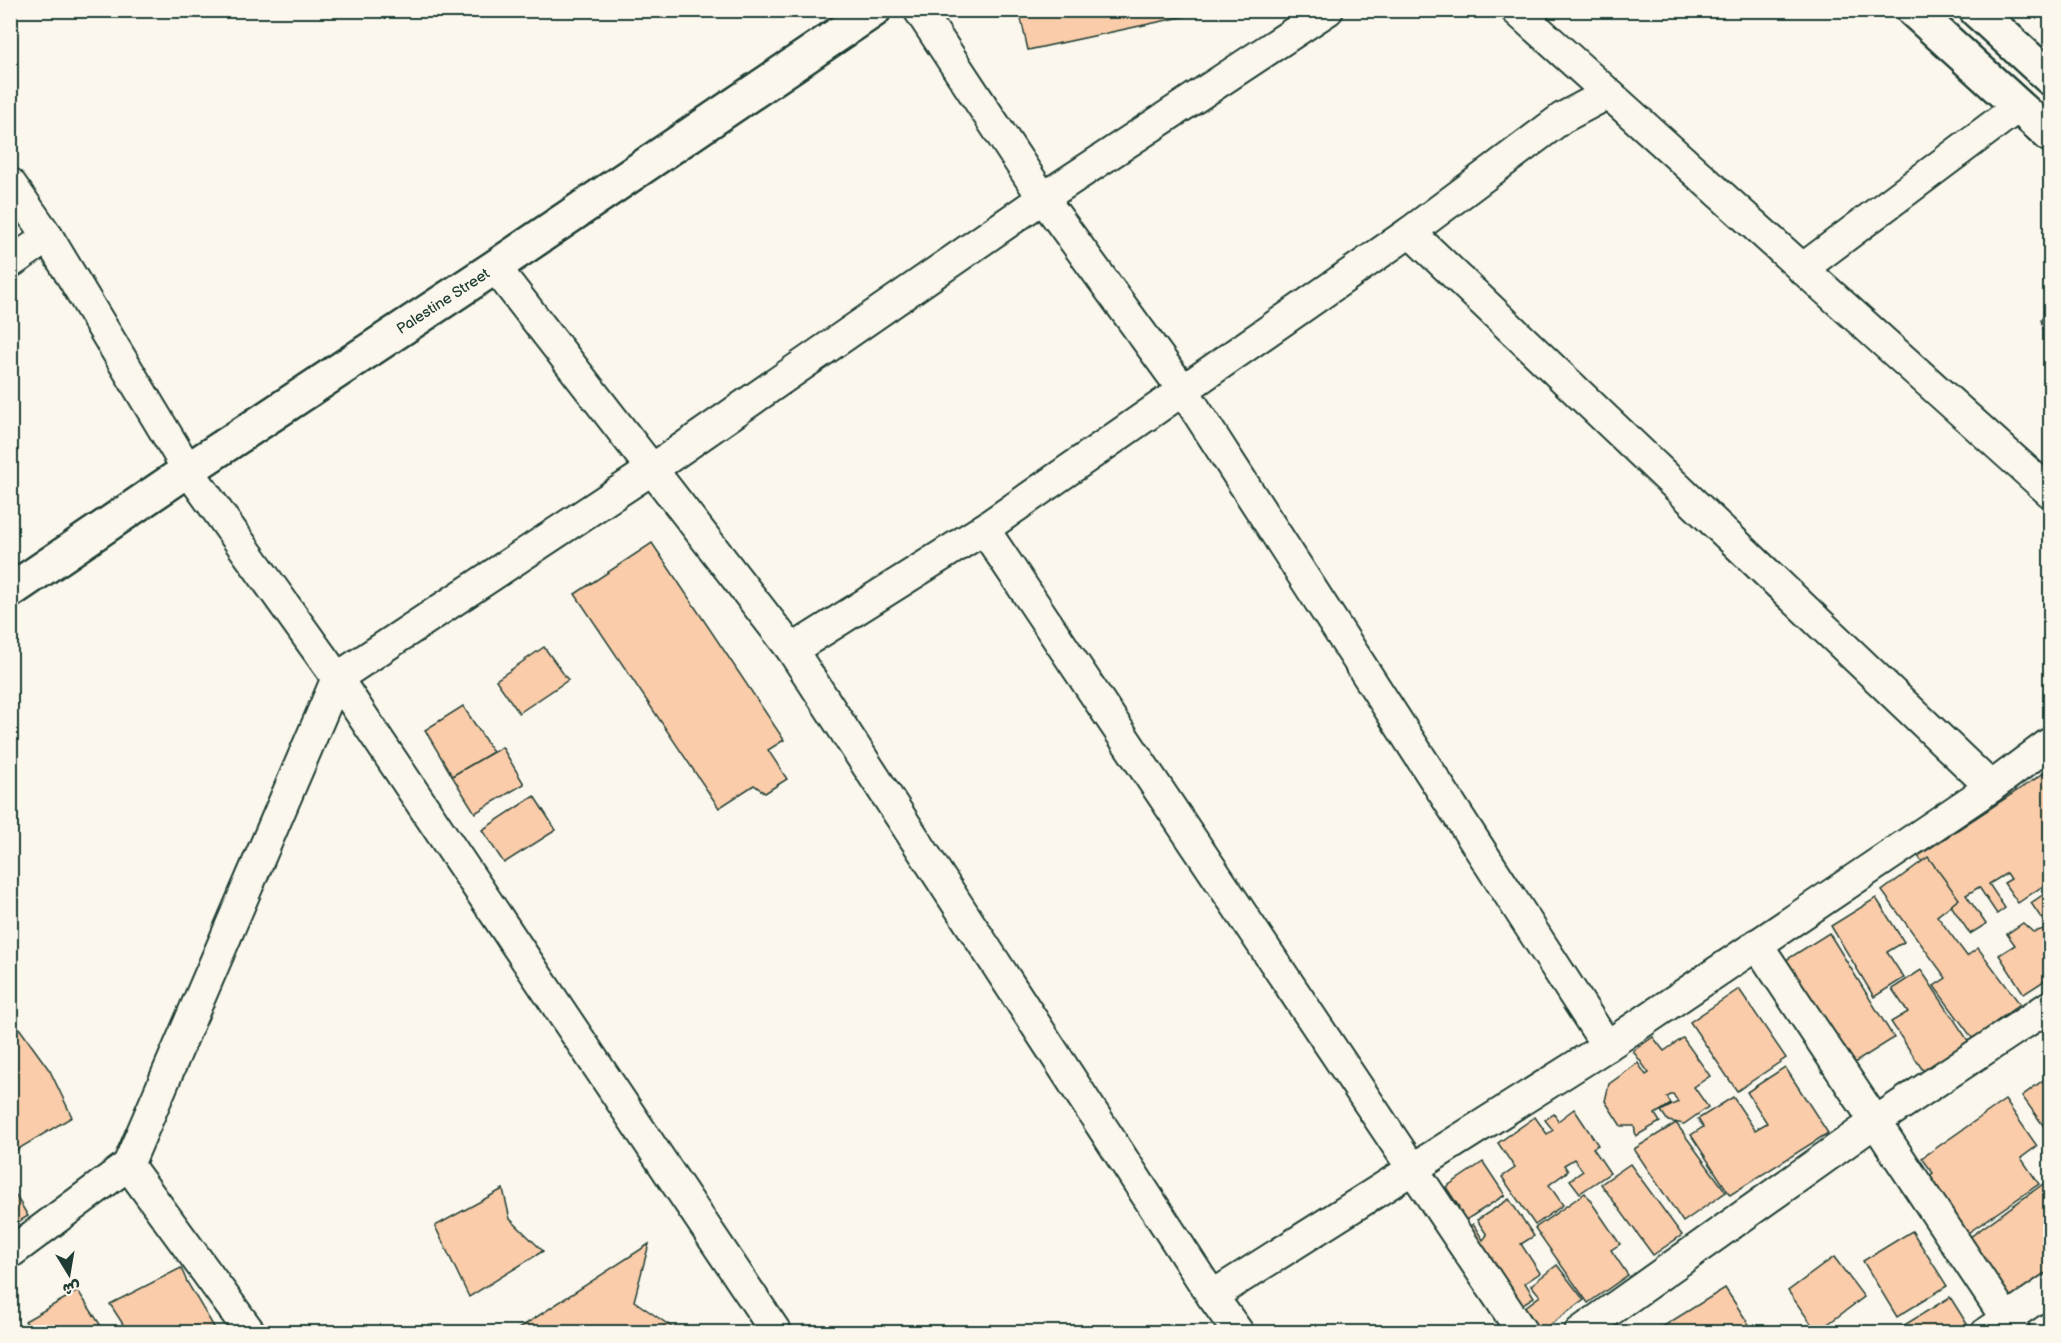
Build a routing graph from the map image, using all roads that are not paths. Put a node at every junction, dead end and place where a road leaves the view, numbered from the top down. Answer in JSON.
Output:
{"nodes":[{"id":1,"x":874,"y":10,"type":"edge"},
{"id":2,"x":919,"y":10,"type":"edge"},
{"id":3,"x":1328,"y":10,"type":"edge"},
{"id":4,"x":1516,"y":10,"type":"edge"},
{"id":5,"x":1913,"y":10,"type":"edge"},
{"id":6,"x":1976,"y":10,"type":"edge"},
{"id":7,"x":2050,"y":78,"type":"edge"},
{"id":8,"x":1607,"y":94,"type":"junction"},
{"id":9,"x":2019,"y":106,"type":"junction"},
{"id":10,"x":2050,"y":135,"type":"edge"},
{"id":11,"x":10,"y":183,"type":"edge"},
{"id":12,"x":1043,"y":198,"type":"junction"},
{"id":13,"x":1410,"y":232,"type":"junction"},
{"id":14,"x":48,"y":237,"type":"junction"},
{"id":15,"x":10,"y":263,"type":"edge"},
{"id":16,"x":495,"y":267,"type":"junction"},
{"id":17,"x":1802,"y":269,"type":"junction"},
{"id":18,"x":1183,"y":390,"type":"junction"},
{"id":19,"x":188,"y":470,"type":"junction"},
{"id":20,"x":651,"y":470,"type":"junction"},
{"id":21,"x":2050,"y":492,"type":"edge"},
{"id":22,"x":984,"y":529,"type":"junction"},
{"id":23,"x":10,"y":591,"type":"edge"},
{"id":24,"x":792,"y":650,"type":"junction"},
{"id":25,"x":337,"y":678,"type":"junction"},
{"id":26,"x":2050,"y":742,"type":"edge"},
{"id":27,"x":1991,"y":787,"type":"junction"},
{"id":28,"x":1756,"y":944,"type":"junction"},
{"id":29,"x":2050,"y":1006,"type":"edge"},
{"id":30,"x":1607,"y":1046,"type":"junction"},
{"id":31,"x":1875,"y":1122,"type":"junction"},
{"id":32,"x":128,"y":1165,"type":"junction"},
{"id":33,"x":1413,"y":1168,"type":"junction"},
{"id":34,"x":10,"y":1253,"type":"edge"},
{"id":35,"x":2050,"y":1289,"type":"edge"},
{"id":36,"x":1212,"y":1296,"type":"junction"},
{"id":37,"x":2003,"y":1328,"type":"edge"},
{"id":38,"x":250,"y":1332,"type":"edge"},
{"id":39,"x":776,"y":1332,"type":"edge"},
{"id":40,"x":1238,"y":1332,"type":"edge"},
{"id":41,"x":1522,"y":1332,"type":"edge"},
{"id":42,"x":1580,"y":1332,"type":"edge"}],
"edges":[{"from":1,"to":16,"type":"street","name":"Palestine Street"},
{"from":2,"to":12,"type":"street"},
{"from":3,"to":12,"type":"street"},
{"from":4,"to":8,"type":"street"},
{"from":5,"to":9,"type":"street"},
{"from":6,"to":7,"type":"street"},
{"from":8,"to":13,"type":"street"},
{"from":8,"to":17,"type":"street"},
{"from":9,"to":10,"type":"street"},
{"from":9,"to":17,"type":"street"},
{"from":11,"to":14,"type":"street"},
{"from":12,"to":18,"type":"street"},
{"from":12,"to":20,"type":"street"},
{"from":13,"to":18,"type":"street"},
{"from":13,"to":27,"type":"street"},
{"from":14,"to":15,"type":"street"},
{"from":14,"to":19,"type":"street"},
{"from":16,"to":19,"type":"street","name":"Palestine Street"},
{"from":16,"to":20,"type":"street"},
{"from":17,"to":21,"type":"street"},
{"from":18,"to":22,"type":"street"},
{"from":18,"to":30,"type":"street"},
{"from":19,"to":23,"type":"street","name":"Palestine Street"},
{"from":19,"to":25,"type":"street"},
{"from":20,"to":24,"type":"street"},
{"from":20,"to":25,"type":"street"},
{"from":22,"to":24,"type":"street"},
{"from":22,"to":33,"type":"street"},
{"from":24,"to":36,"type":"street"},
{"from":25,"to":32,"type":"street"},
{"from":25,"to":39,"type":"street"},
{"from":26,"to":27,"type":"street"},
{"from":27,"to":28,"type":"street"},
{"from":28,"to":30,"type":"street"},
{"from":28,"to":31,"type":"street"},
{"from":29,"to":31,"type":"street"},
{"from":30,"to":33,"type":"street"},
{"from":31,"to":37,"type":"street"},
{"from":31,"to":42,"type":"street"},
{"from":32,"to":34,"type":"street"},
{"from":32,"to":38,"type":"street"},
{"from":33,"to":36,"type":"street"},
{"from":33,"to":41,"type":"street"},
{"from":35,"to":37,"type":"street"},
{"from":36,"to":40,"type":"street"}]}
